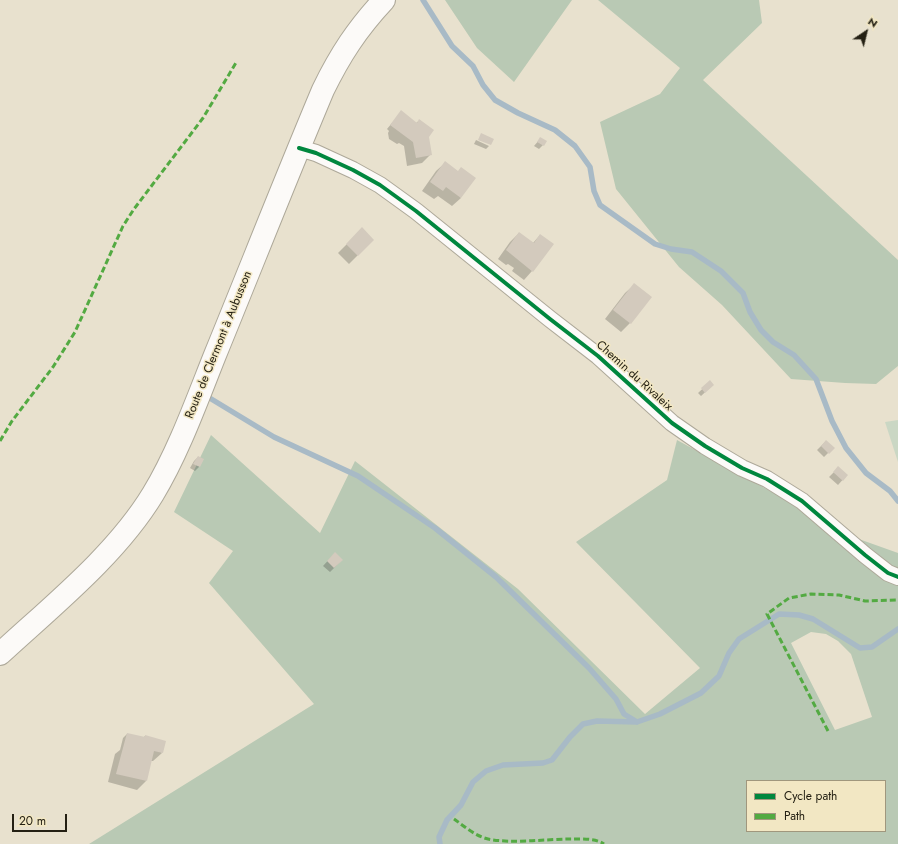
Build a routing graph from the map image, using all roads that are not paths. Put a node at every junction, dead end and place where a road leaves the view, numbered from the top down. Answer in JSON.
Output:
{"nodes":[{"id":1,"x":384,"y":0,"type":"edge"},
{"id":2,"x":299,"y":148,"type":"junction"},
{"id":3,"x":898,"y":577,"type":"edge"},
{"id":4,"x":0,"y":654,"type":"edge"}],
"edges":[{"from":1,"to":2,"type":"main road","name":"Route de Clermont à Aubusson"},
{"from":2,"to":3,"type":"street","name":"Chemin du Rivaleix"},
{"from":2,"to":4,"type":"main road","name":"Route de Clermont à Aubusson"}]}
